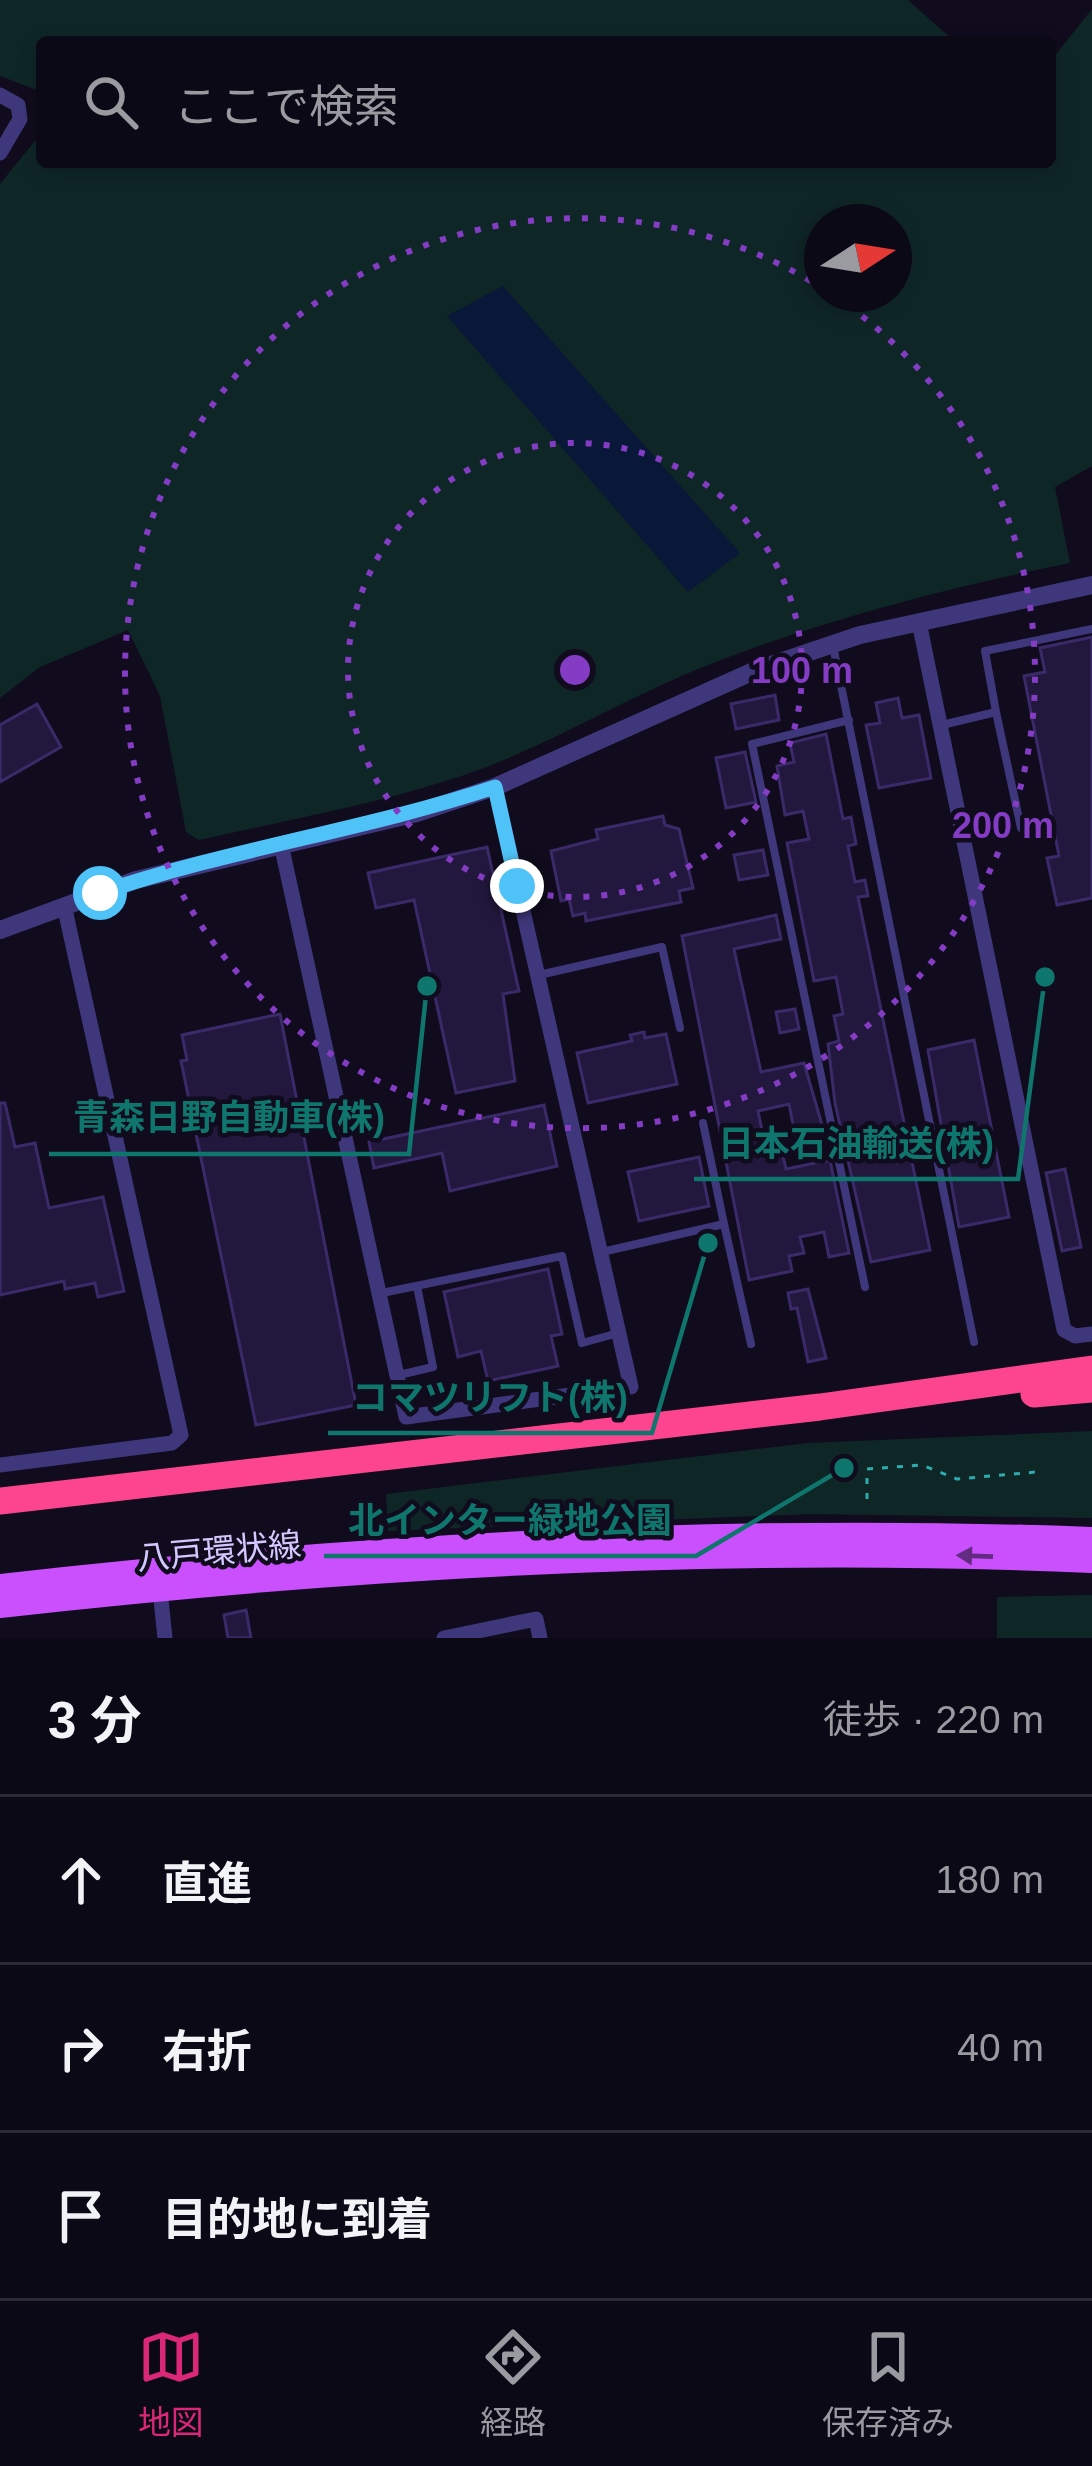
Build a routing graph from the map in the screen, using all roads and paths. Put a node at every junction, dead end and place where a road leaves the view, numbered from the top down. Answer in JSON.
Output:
{"nodes":[{"id":1,"x":0,"y":95,"type":"edge"},
{"id":2,"x":0,"y":153,"type":"edge"},
{"id":3,"x":1092,"y":585,"type":"edge"},
{"id":4,"x":919,"y":622,"type":"junction"},
{"id":5,"x":1092,"y":629,"type":"edge"},
{"id":6,"x":833,"y":644,"type":"junction"},
{"id":7,"x":996,"y":712,"type":"junction"},
{"id":8,"x":849,"y":720,"type":"junction"},
{"id":9,"x":940,"y":725,"type":"junction"},
{"id":10,"x":495,"y":787,"type":"junction"},
{"id":11,"x":1021,"y":828,"type":"dead end"},
{"id":12,"x":281,"y":844,"type":"junction"},
{"id":13,"x":64,"y":905,"type":"junction"},
{"id":14,"x":0,"y":931,"type":"edge"},
{"id":15,"x":538,"y":975,"type":"junction"},
{"id":16,"x":680,"y":1028,"type":"dead end"},
{"id":17,"x":703,"y":1124,"type":"dead end"},
{"id":18,"x":724,"y":1224,"type":"junction"},
{"id":19,"x":601,"y":1252,"type":"junction"},
{"id":20,"x":417,"y":1286,"type":"junction"},
{"id":21,"x":865,"y":1287,"type":"dead end"},
{"id":22,"x":380,"y":1294,"type":"junction"},
{"id":23,"x":619,"y":1333,"type":"junction"},
{"id":24,"x":1092,"y":1334,"type":"edge"},
{"id":25,"x":974,"y":1342,"type":"dead end"},
{"id":26,"x":752,"y":1344,"type":"dead end"},
{"id":27,"x":1092,"y":1369,"type":"edge"},
{"id":28,"x":397,"y":1376,"type":"junction"},
{"id":29,"x":1092,"y":1389,"type":"edge"},
{"id":30,"x":820,"y":1407,"type":"junction"},
{"id":31,"x":0,"y":1465,"type":"edge"},
{"id":32,"x":1036,"y":1472,"type":"dead end"},
{"id":33,"x":867,"y":1499,"type":"dead end"},
{"id":34,"x":0,"y":1501,"type":"edge"},
{"id":35,"x":1092,"y":1539,"type":"edge"},
{"id":36,"x":1092,"y":1561,"type":"edge"},
{"id":37,"x":0,"y":1586,"type":"edge"},
{"id":38,"x":160,"y":1590,"type":"junction"},
{"id":39,"x":0,"y":1606,"type":"edge"},
{"id":40,"x":165,"y":1638,"type":"edge"},
{"id":41,"x":443,"y":1638,"type":"edge"},
{"id":42,"x":540,"y":1638,"type":"edge"}],
"edges":[{"from":1,"to":2,"type":"street"},
{"from":3,"to":4,"type":"street"},
{"from":4,"to":6,"type":"street"},
{"from":4,"to":9,"type":"street"},
{"from":5,"to":7,"type":"lane"},
{"from":6,"to":8,"type":"lane"},
{"from":6,"to":10,"type":"street"},
{"from":7,"to":9,"type":"lane"},
{"from":7,"to":11,"type":"lane"},
{"from":8,"to":21,"type":"lane"},
{"from":8,"to":25,"type":"lane"},
{"from":9,"to":24,"type":"street"},
{"from":10,"to":12,"type":"street"},
{"from":10,"to":15,"type":"street"},
{"from":12,"to":13,"type":"street"},
{"from":12,"to":22,"type":"street"},
{"from":13,"to":14,"type":"street"},
{"from":13,"to":31,"type":"street"},
{"from":15,"to":16,"type":"lane"},
{"from":15,"to":19,"type":"street"},
{"from":17,"to":18,"type":"lane"},
{"from":18,"to":19,"type":"lane"},
{"from":18,"to":26,"type":"lane"},
{"from":19,"to":23,"type":"street"},
{"from":20,"to":22,"type":"lane"},
{"from":20,"to":23,"type":"lane"},
{"from":20,"to":28,"type":"lane"},
{"from":22,"to":28,"type":"street"},
{"from":23,"to":28,"type":"street"},
{"from":27,"to":30,"type":"highway"},
{"from":29,"to":30,"type":"highway"},
{"from":30,"to":34,"type":"highway"},
{"from":32,"to":33,"type":"path"},
{"from":35,"to":37,"type":"main road","name":"八戸環状線"},
{"from":36,"to":38,"type":"main road","name":"八戸環状線","one_way":true},
{"from":38,"to":39,"type":"main road","name":"八戸環状線"},
{"from":38,"to":40,"type":"street"},
{"from":41,"to":42,"type":"street"}]}
